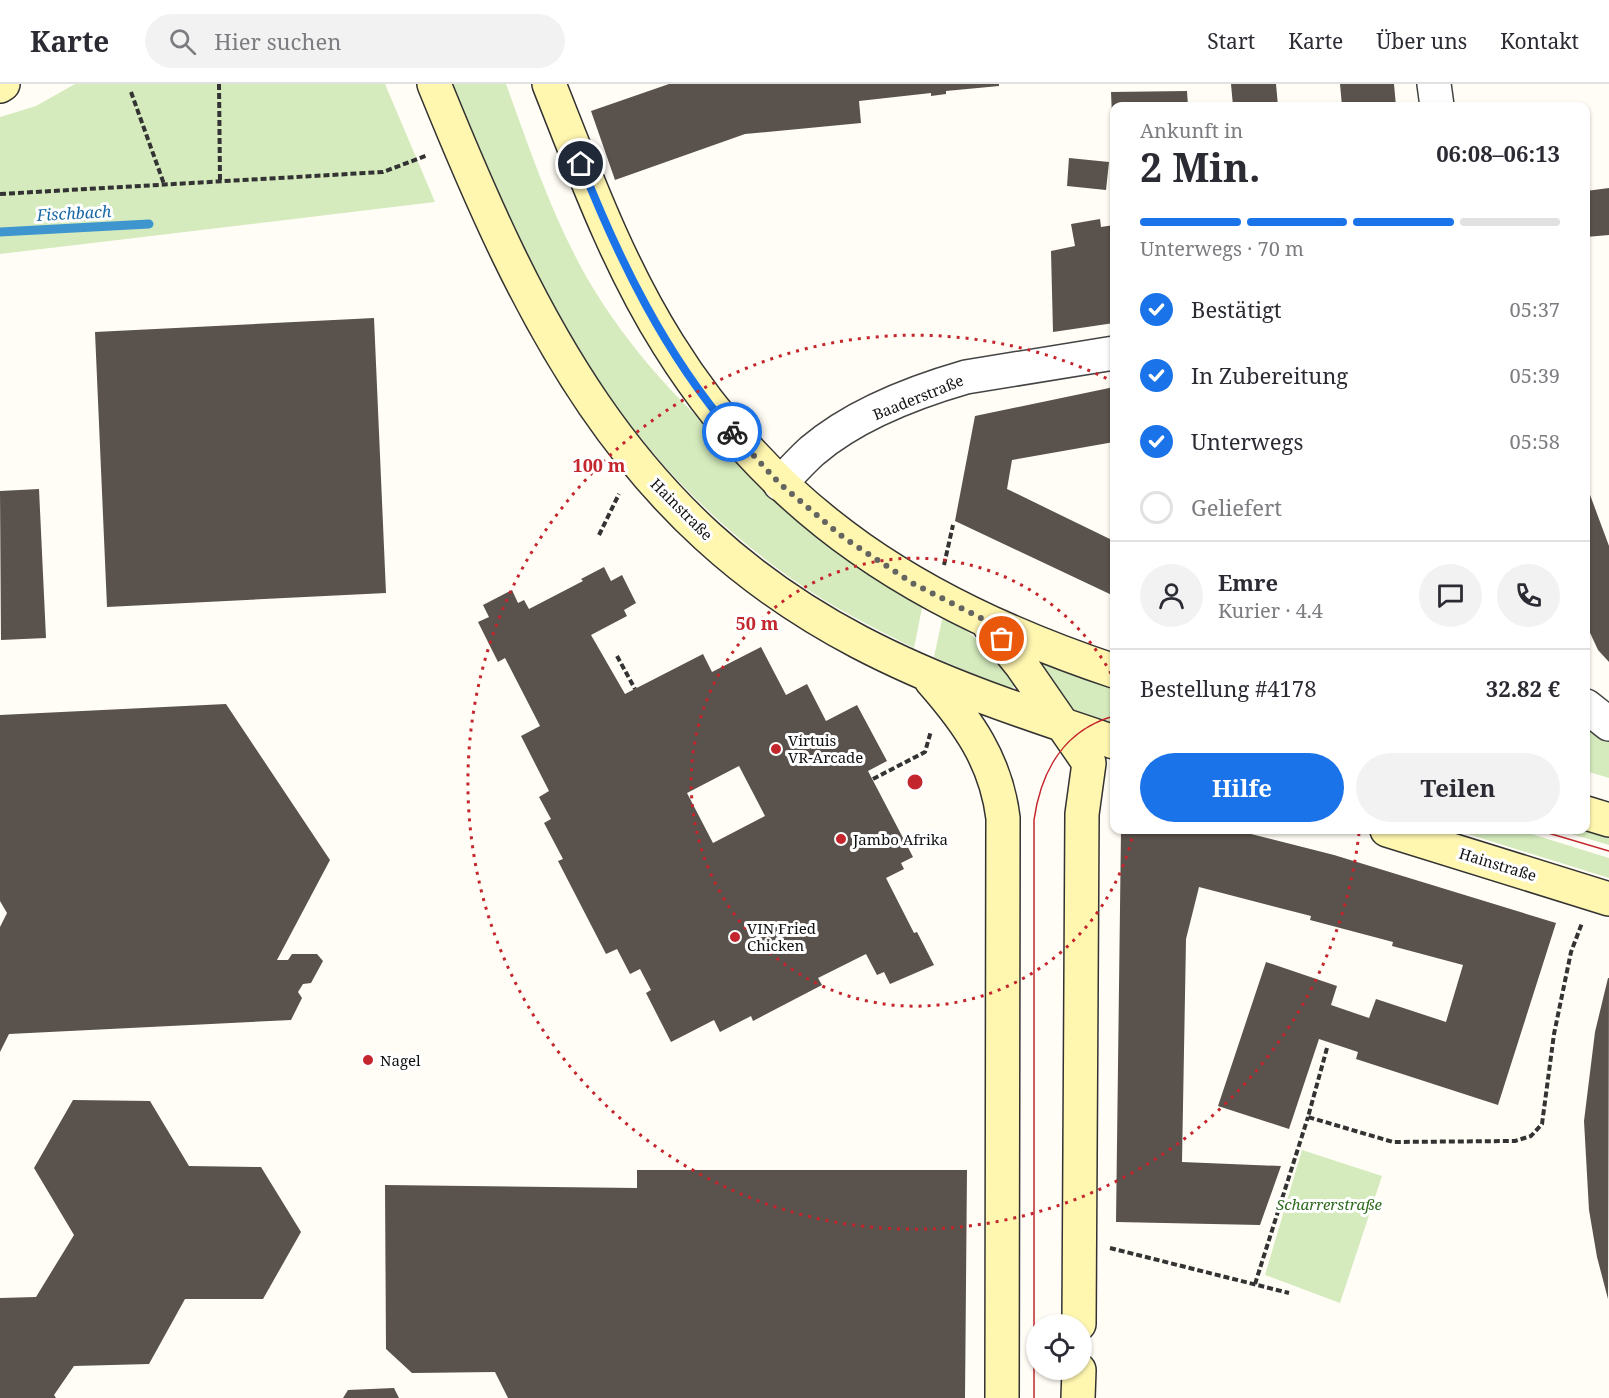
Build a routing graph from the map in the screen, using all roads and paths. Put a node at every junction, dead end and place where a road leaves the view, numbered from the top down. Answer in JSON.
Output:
{"nodes":[{"id":1,"x":219,"y":84,"type":"edge"},
{"id":2,"x":434,"y":84,"type":"edge"},
{"id":3,"x":549,"y":84,"type":"edge"},
{"id":4,"x":1434,"y":84,"type":"edge"},
{"id":5,"x":131,"y":92,"type":"dead end"},
{"id":6,"x":1436,"y":102,"type":"edge"},
{"id":7,"x":428,"y":155,"type":"dead end"},
{"id":8,"x":220,"y":181,"type":"junction"},
{"id":9,"x":164,"y":184,"type":"junction"},
{"id":10,"x":0,"y":194,"type":"edge"},
{"id":11,"x":1110,"y":354,"type":"edge"},
{"id":12,"x":780,"y":484,"type":"junction"},
{"id":13,"x":620,"y":494,"type":"dead end"},
{"id":14,"x":953,"y":525,"type":"dead end"},
{"id":15,"x":599,"y":535,"type":"dead end"},
{"id":16,"x":942,"y":574,"type":"dead end"},
{"id":17,"x":983,"y":619,"type":"junction"},
{"id":18,"x":617,"y":656,"type":"dead end"},
{"id":19,"x":1110,"y":670,"type":"edge"},
{"id":20,"x":925,"y":674,"type":"junction"},
{"id":21,"x":634,"y":689,"type":"dead end"},
{"id":22,"x":1590,"y":709,"type":"edge"},
{"id":23,"x":934,"y":722,"type":"dead end"},
{"id":24,"x":1609,"y":724,"type":"edge"},
{"id":25,"x":1062,"y":726,"type":"junction"},
{"id":26,"x":1105,"y":749,"type":"edge"},
{"id":27,"x":873,"y":779,"type":"dead end"},
{"id":28,"x":1590,"y":814,"type":"edge"},
{"id":29,"x":1609,"y":820,"type":"edge"},
{"id":30,"x":1398,"y":834,"type":"edge"},
{"id":31,"x":1597,"y":907,"type":"edge"},
{"id":32,"x":1327,"y":1048,"type":"dead end"},
{"id":33,"x":1308,"y":1117,"type":"junction"},
{"id":34,"x":1080,"y":1248,"type":"junction"},
{"id":35,"x":1255,"y":1284,"type":"junction"},
{"id":36,"x":1289,"y":1293,"type":"dead end"},
{"id":37,"x":1079,"y":1314,"type":"edge"},
{"id":38,"x":1078,"y":1380,"type":"edge"},
{"id":39,"x":1002,"y":1398,"type":"edge"},
{"id":40,"x":1078,"y":1398,"type":"edge"}],
"edges":[{"from":1,"to":8,"type":"path"},
{"from":2,"to":20,"type":"main road","name":"Hainstraße"},
{"from":3,"to":12,"type":"main road"},
{"from":4,"to":6,"type":"street"},
{"from":5,"to":9,"type":"path"},
{"from":7,"to":8,"type":"path"},
{"from":8,"to":9,"type":"path"},
{"from":9,"to":10,"type":"path"},
{"from":11,"to":12,"type":"street","name":"Baaderstraße"},
{"from":12,"to":17,"type":"main road"},
{"from":13,"to":15,"type":"path"},
{"from":14,"to":16,"type":"path"},
{"from":17,"to":19,"type":"main road"},
{"from":17,"to":25,"type":"main road"},
{"from":18,"to":21,"type":"path"},
{"from":20,"to":25,"type":"main road","name":"Hainstraße"},
{"from":20,"to":39,"type":"main road"},
{"from":22,"to":24,"type":"street"},
{"from":23,"to":27,"type":"path"},
{"from":25,"to":26,"type":"main road"},
{"from":26,"to":34,"type":"main road"},
{"from":28,"to":29,"type":"main road"},
{"from":30,"to":31,"type":"main road","name":"Hainstraße"},
{"from":31,"to":33,"type":"path"},
{"from":32,"to":33,"type":"path"},
{"from":33,"to":35,"type":"path"},
{"from":34,"to":35,"type":"path"},
{"from":34,"to":37,"type":"main road"},
{"from":35,"to":36,"type":"path"},
{"from":38,"to":40,"type":"main road"}]}
